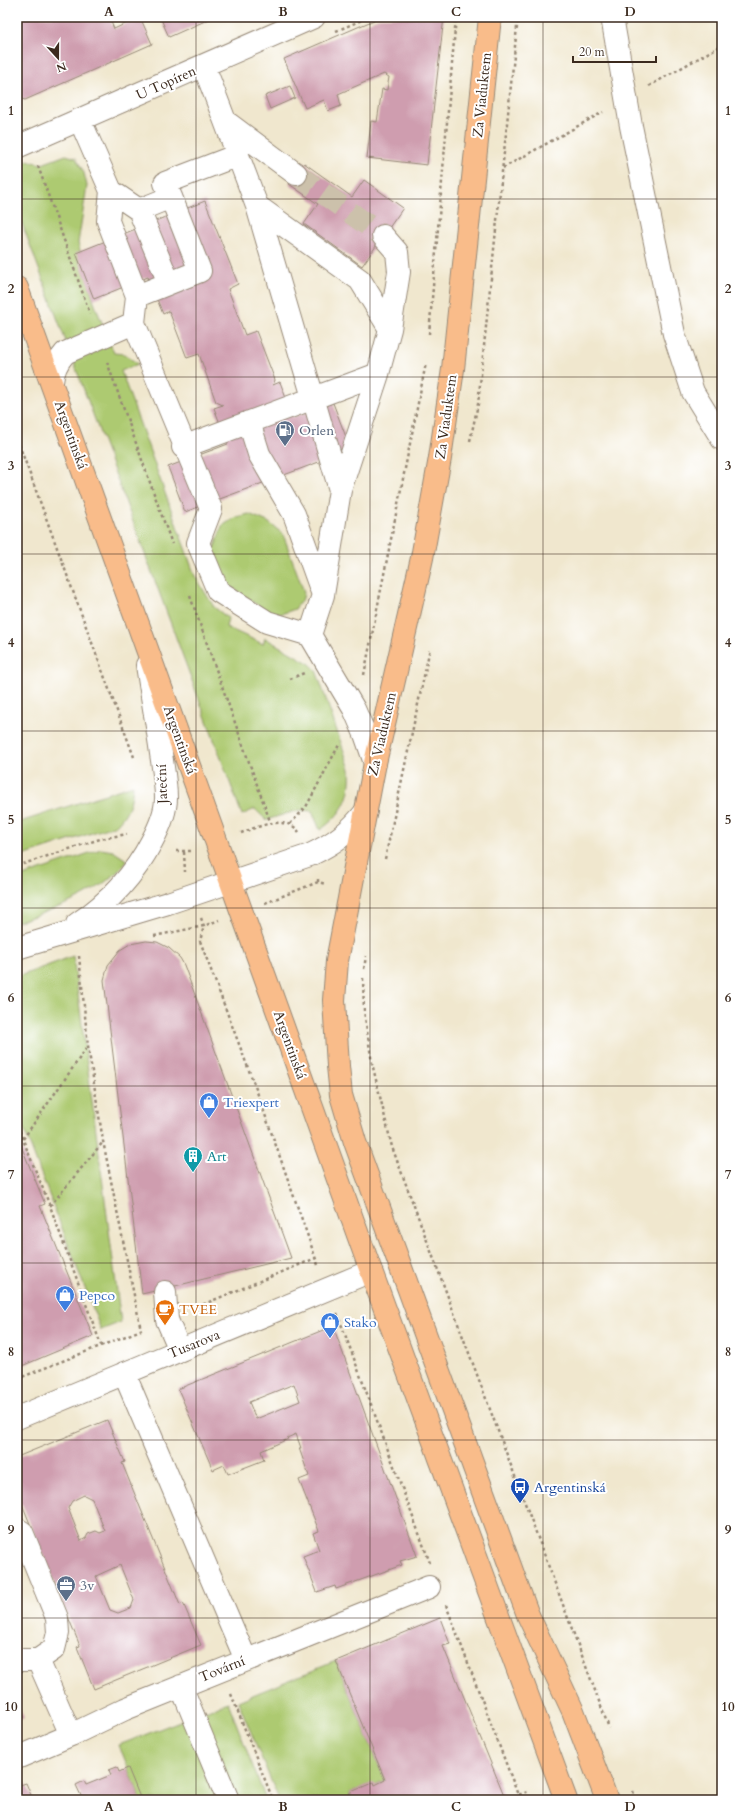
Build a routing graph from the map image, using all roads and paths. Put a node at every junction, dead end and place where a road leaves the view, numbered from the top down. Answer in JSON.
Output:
{"nodes":[{"id":1,"x":314,"y":17,"type":"edge"},
{"id":2,"x":456,"y":17,"type":"edge"},
{"id":3,"x":490,"y":17,"type":"edge"},
{"id":4,"x":612,"y":17,"type":"edge"},
{"id":5,"x":204,"y":66,"type":"junction"},
{"id":6,"x":80,"y":120,"type":"junction"},
{"id":7,"x":225,"y":121,"type":"junction"},
{"id":8,"x":17,"y":147,"type":"edge"},
{"id":9,"x":238,"y":155,"type":"junction"},
{"id":10,"x":35,"y":159,"type":"dead end"},
{"id":11,"x":296,"y":174,"type":"tunnel mouth"},
{"id":12,"x":111,"y":191,"type":"junction"},
{"id":13,"x":171,"y":197,"type":"junction"},
{"id":14,"x":257,"y":206,"type":"junction"},
{"id":15,"x":139,"y":210,"type":"junction"},
{"id":16,"x":383,"y":236,"type":"tunnel mouth"},
{"id":17,"x":169,"y":283,"type":"junction"},
{"id":18,"x":17,"y":288,"type":"edge"},
{"id":19,"x":136,"y":296,"type":"junction"},
{"id":20,"x":92,"y":320,"type":"dead end"},
{"id":21,"x":134,"y":323,"type":"junction"},
{"id":22,"x":390,"y":329,"type":"junction"},
{"id":23,"x":429,"y":335,"type":"dead end"},
{"id":24,"x":427,"y":359,"type":"dead end"},
{"id":25,"x":378,"y":374,"type":"junction"},
{"id":26,"x":52,"y":382,"type":"junction"},
{"id":27,"x":314,"y":398,"type":"junction"},
{"id":28,"x":249,"y":422,"type":"junction"},
{"id":29,"x":17,"y":439,"type":"edge"},
{"id":30,"x":722,"y":439,"type":"edge"},
{"id":31,"x":183,"y":447,"type":"junction"},
{"id":32,"x":340,"y":490,"type":"junction"},
{"id":33,"x":323,"y":595,"type":"junction"},
{"id":34,"x":310,"y":635,"type":"junction"},
{"id":35,"x":143,"y":638,"type":"junction"},
{"id":36,"x":362,"y":681,"type":"dead end"},
{"id":37,"x":342,"y":740,"type":"dead end"},
{"id":38,"x":134,"y":758,"type":"dead end"},
{"id":39,"x":375,"y":763,"type":"junction"},
{"id":40,"x":366,"y":811,"type":"junction"},
{"id":41,"x":252,"y":829,"type":"dead end"},
{"id":42,"x":132,"y":834,"type":"dead end"},
{"id":43,"x":184,"y":852,"type":"dead end"},
{"id":44,"x":17,"y":866,"type":"edge"},
{"id":45,"x":317,"y":876,"type":"dead end"},
{"id":46,"x":187,"y":878,"type":"dead end"},
{"id":47,"x":231,"y":881,"type":"junction"},
{"id":48,"x":318,"y":882,"type":"junction"},
{"id":49,"x":331,"y":884,"type":"dead end"},
{"id":50,"x":264,"y":903,"type":"dead end"},
{"id":51,"x":224,"y":918,"type":"dead end"},
{"id":52,"x":57,"y":936,"type":"junction"},
{"id":53,"x":17,"y":948,"type":"edge"},
{"id":54,"x":78,"y":951,"type":"dead end"},
{"id":55,"x":367,"y":951,"type":"dead end"},
{"id":56,"x":88,"y":1046,"type":"junction"},
{"id":57,"x":17,"y":1125,"type":"edge"},
{"id":58,"x":23,"y":1139,"type":"junction"},
{"id":59,"x":103,"y":1142,"type":"junction"},
{"id":60,"x":50,"y":1206,"type":"junction"},
{"id":61,"x":318,"y":1264,"type":"dead end"},
{"id":62,"x":372,"y":1271,"type":"junction"},
{"id":63,"x":165,"y":1292,"type":"dead end"},
{"id":64,"x":335,"y":1309,"type":"dead end"},
{"id":65,"x":141,"y":1330,"type":"dead end"},
{"id":66,"x":101,"y":1345,"type":"dead end"},
{"id":67,"x":180,"y":1350,"type":"junction"},
{"id":68,"x":124,"y":1373,"type":"junction"},
{"id":69,"x":17,"y":1418,"type":"edge"},
{"id":70,"x":17,"y":1528,"type":"edge"},
{"id":71,"x":431,"y":1578,"type":"joint"},
{"id":72,"x":446,"y":1604,"type":"dead end"},
{"id":73,"x":17,"y":1660,"type":"edge"},
{"id":74,"x":38,"y":1660,"type":"junction"},
{"id":75,"x":246,"y":1660,"type":"junction"},
{"id":76,"x":222,"y":1669,"type":"junction"},
{"id":77,"x":181,"y":1686,"type":"junction"},
{"id":78,"x":71,"y":1735,"type":"junction"},
{"id":79,"x":612,"y":1735,"type":"dead end"},
{"id":80,"x":17,"y":1758,"type":"edge"},
{"id":81,"x":530,"y":1791,"type":"dead end"},
{"id":82,"x":518,"y":1795,"type":"junction"},
{"id":83,"x":722,"y":1797,"type":"edge"},
{"id":84,"x":228,"y":1800,"type":"edge"},
{"id":85,"x":273,"y":1800,"type":"edge"},
{"id":86,"x":519,"y":1800,"type":"edge"},
{"id":87,"x":566,"y":1800,"type":"edge"},
{"id":88,"x":607,"y":1800,"type":"edge"},
{"id":89,"x":716,"y":1800,"type":"edge"}],
"edges":[{"from":1,"to":5,"type":"street","name":"U Topíren"},
{"from":2,"to":23,"type":"path"},
{"from":3,"to":39,"type":"main road","name":"Za Viaduktem"},
{"from":4,"to":30,"type":"street"},
{"from":5,"to":6,"type":"street","name":"U Topíren"},
{"from":5,"to":7,"type":"street"},
{"from":6,"to":8,"type":"street","name":"U Topíren"},
{"from":6,"to":12,"type":"street"},
{"from":7,"to":9,"type":"street"},
{"from":7,"to":11,"type":"street"},
{"from":9,"to":13,"type":"street"},
{"from":9,"to":14,"type":"street"},
{"from":10,"to":20,"type":"path"},
{"from":12,"to":15,"type":"street"},
{"from":12,"to":19,"type":"street"},
{"from":13,"to":15,"type":"street"},
{"from":13,"to":17,"type":"street"},
{"from":14,"to":22,"type":"street"},
{"from":14,"to":27,"type":"street"},
{"from":15,"to":17,"type":"street"},
{"from":16,"to":22,"type":"street"},
{"from":17,"to":19,"type":"street"},
{"from":18,"to":26,"type":"main road","name":"Argentinská"},
{"from":19,"to":21,"type":"street"},
{"from":21,"to":26,"type":"street"},
{"from":21,"to":31,"type":"street"},
{"from":22,"to":25,"type":"street"},
{"from":24,"to":36,"type":"path"},
{"from":25,"to":27,"type":"street"},
{"from":25,"to":32,"type":"street"},
{"from":26,"to":35,"type":"main road","name":"Argentinská"},
{"from":27,"to":28,"type":"street"},
{"from":27,"to":32,"type":"street"},
{"from":28,"to":31,"type":"street"},
{"from":28,"to":33,"type":"street"},
{"from":29,"to":38,"type":"path"},
{"from":31,"to":34,"type":"street"},
{"from":32,"to":33,"type":"street"},
{"from":33,"to":34,"type":"street"},
{"from":34,"to":39,"type":"street"},
{"from":35,"to":47,"type":"main road","name":"Argentinská"},
{"from":35,"to":52,"type":"street","name":"Jateční"},
{"from":37,"to":41,"type":"path"},
{"from":39,"to":40,"type":"main road","name":"Za Viaduktem"},
{"from":40,"to":47,"type":"street","name":"Jateční"},
{"from":40,"to":88,"type":"main road"},
{"from":42,"to":44,"type":"path"},
{"from":43,"to":46,"type":"path"},
{"from":45,"to":48,"type":"path"},
{"from":47,"to":52,"type":"street","name":"Jateční"},
{"from":47,"to":62,"type":"main road","name":"Argentinská"},
{"from":48,"to":49,"type":"path"},
{"from":48,"to":50,"type":"path"},
{"from":51,"to":61,"type":"path"},
{"from":52,"to":53,"type":"street","name":"Jateční"},
{"from":54,"to":56,"type":"path"},
{"from":55,"to":79,"type":"path"},
{"from":56,"to":58,"type":"path"},
{"from":56,"to":59,"type":"path"},
{"from":57,"to":58,"type":"path"},
{"from":58,"to":60,"type":"path"},
{"from":59,"to":60,"type":"path"},
{"from":59,"to":65,"type":"path"},
{"from":60,"to":66,"type":"path"},
{"from":62,"to":67,"type":"street","name":"Tusarova"},
{"from":62,"to":87,"type":"main road","name":"Argentinská"},
{"from":63,"to":67,"type":"street"},
{"from":64,"to":71,"type":"path"},
{"from":67,"to":68,"type":"street","name":"Tusarova"},
{"from":68,"to":69,"type":"street","name":"Tusarova"},
{"from":68,"to":75,"type":"street"},
{"from":70,"to":74,"type":"street"},
{"from":71,"to":75,"type":"street","name":"Tovární"},
{"from":72,"to":82,"type":"path"},
{"from":73,"to":74,"type":"street"},
{"from":74,"to":78,"type":"street"},
{"from":75,"to":76,"type":"street","name":"Tovární"},
{"from":76,"to":77,"type":"street","name":"Tovární"},
{"from":76,"to":85,"type":"path"},
{"from":77,"to":78,"type":"street","name":"Tovární"},
{"from":77,"to":84,"type":"street"},
{"from":78,"to":80,"type":"street","name":"Tovární"},
{"from":81,"to":82,"type":"path"},
{"from":82,"to":86,"type":"path"},
{"from":83,"to":89,"type":"path"}]}
